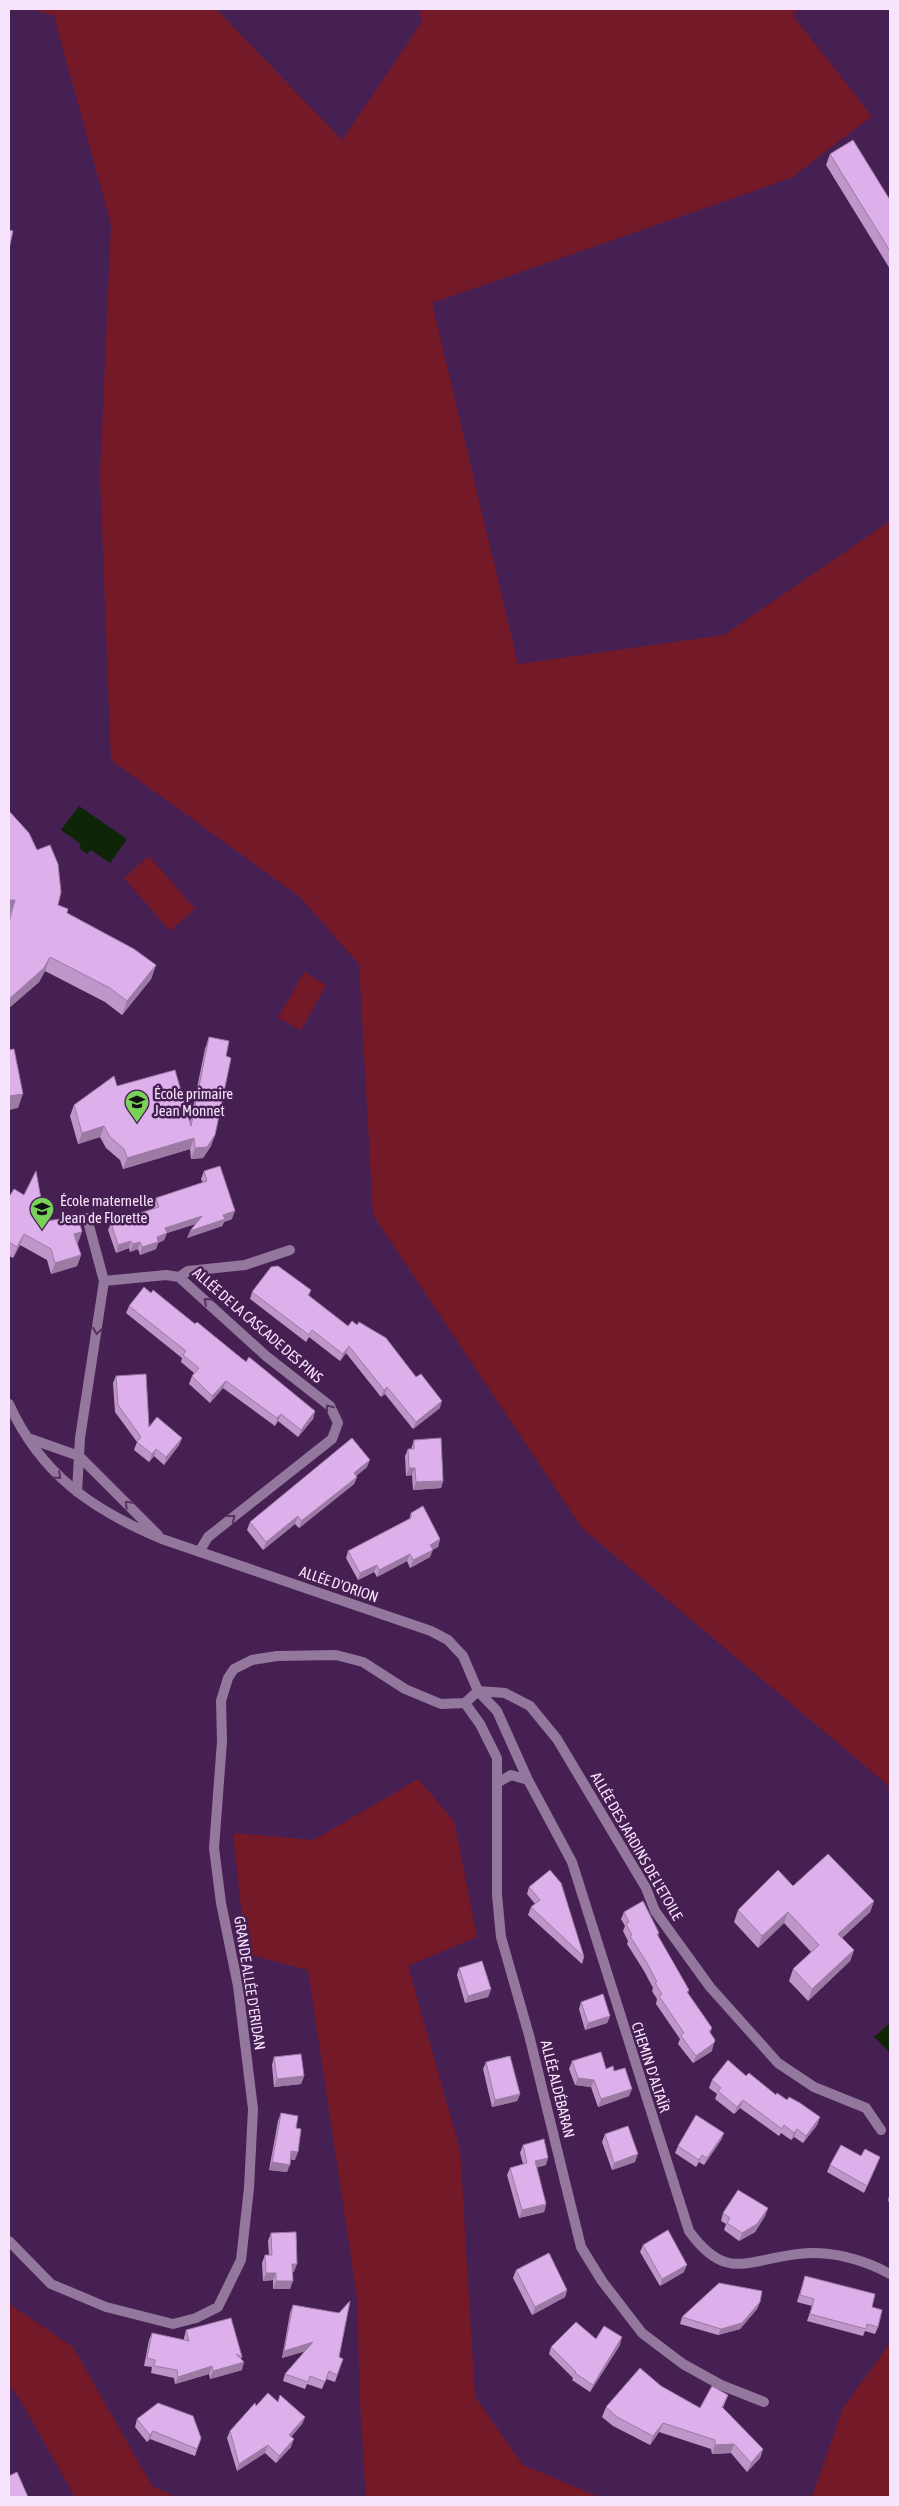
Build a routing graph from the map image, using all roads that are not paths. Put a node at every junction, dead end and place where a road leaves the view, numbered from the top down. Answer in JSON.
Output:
{"nodes":[{"id":1,"x":87,"y":1218,"type":"dead end"},
{"id":2,"x":290,"y":1250,"type":"dead end"},
{"id":3,"x":179,"y":1277,"type":"junction"},
{"id":4,"x":104,"y":1281,"type":"junction"},
{"id":5,"x":9,"y":1404,"type":"edge"},
{"id":6,"x":27,"y":1438,"type":"junction"},
{"id":7,"x":79,"y":1456,"type":"junction"},
{"id":8,"x":77,"y":1492,"type":"junction"},
{"id":9,"x":162,"y":1539,"type":"junction"},
{"id":10,"x":199,"y":1552,"type":"junction"},
{"id":11,"x":478,"y":1691,"type":"junction"},
{"id":12,"x":465,"y":1703,"type":"junction"},
{"id":13,"x":528,"y":1780,"type":"junction"},
{"id":14,"x":497,"y":1783,"type":"junction"},
{"id":15,"x":881,"y":2130,"type":"dead end"},
{"id":16,"x":9,"y":2241,"type":"edge"},
{"id":17,"x":890,"y":2274,"type":"edge"},
{"id":18,"x":764,"y":2402,"type":"dead end"}],
"edges":[{"from":1,"to":4,"type":"street"},
{"from":2,"to":3,"type":"street"},
{"from":3,"to":4,"type":"street","name":"ALLÉE DE LA CASCADE DES PINS"},
{"from":10,"to":3,"type":"street","name":"ALLÉE DE LA CASCADE DES PINS","one_way":true},
{"from":4,"to":7,"type":"street","one_way":true},
{"from":5,"to":6,"type":"street","name":"ALLÉE D'ORION"},
{"from":6,"to":7,"type":"street","name":"ALLÉE D'ORION"},
{"from":6,"to":8,"type":"street","name":"ALLÉE D'ORION","one_way":true},
{"from":7,"to":8,"type":"street"},
{"from":9,"to":7,"type":"street","name":"ALLÉE D'ORION","one_way":true},
{"from":8,"to":9,"type":"street","name":"ALLÉE D'ORION"},
{"from":9,"to":10,"type":"street","name":"ALLÉE D'ORION"},
{"from":10,"to":11,"type":"street","name":"ALLÉE D'ORION"},
{"from":11,"to":12,"type":"street"},
{"from":11,"to":13,"type":"street","name":"CHEMIN D'ALTAÏR"},
{"from":11,"to":15,"type":"street","name":"ALLÉE DES JARDINS DE L'ETOILE"},
{"from":12,"to":14,"type":"street","name":"ALLÉE ALDÉBARAN"},
{"from":12,"to":16,"type":"street","name":"GRANDE ALLÉE D'ERIDAN"},
{"from":13,"to":14,"type":"street"},
{"from":13,"to":17,"type":"street","name":"CHEMIN D'ALTAÏR"},
{"from":14,"to":18,"type":"street","name":"ALLÉE ALDÉBARAN"}]}
